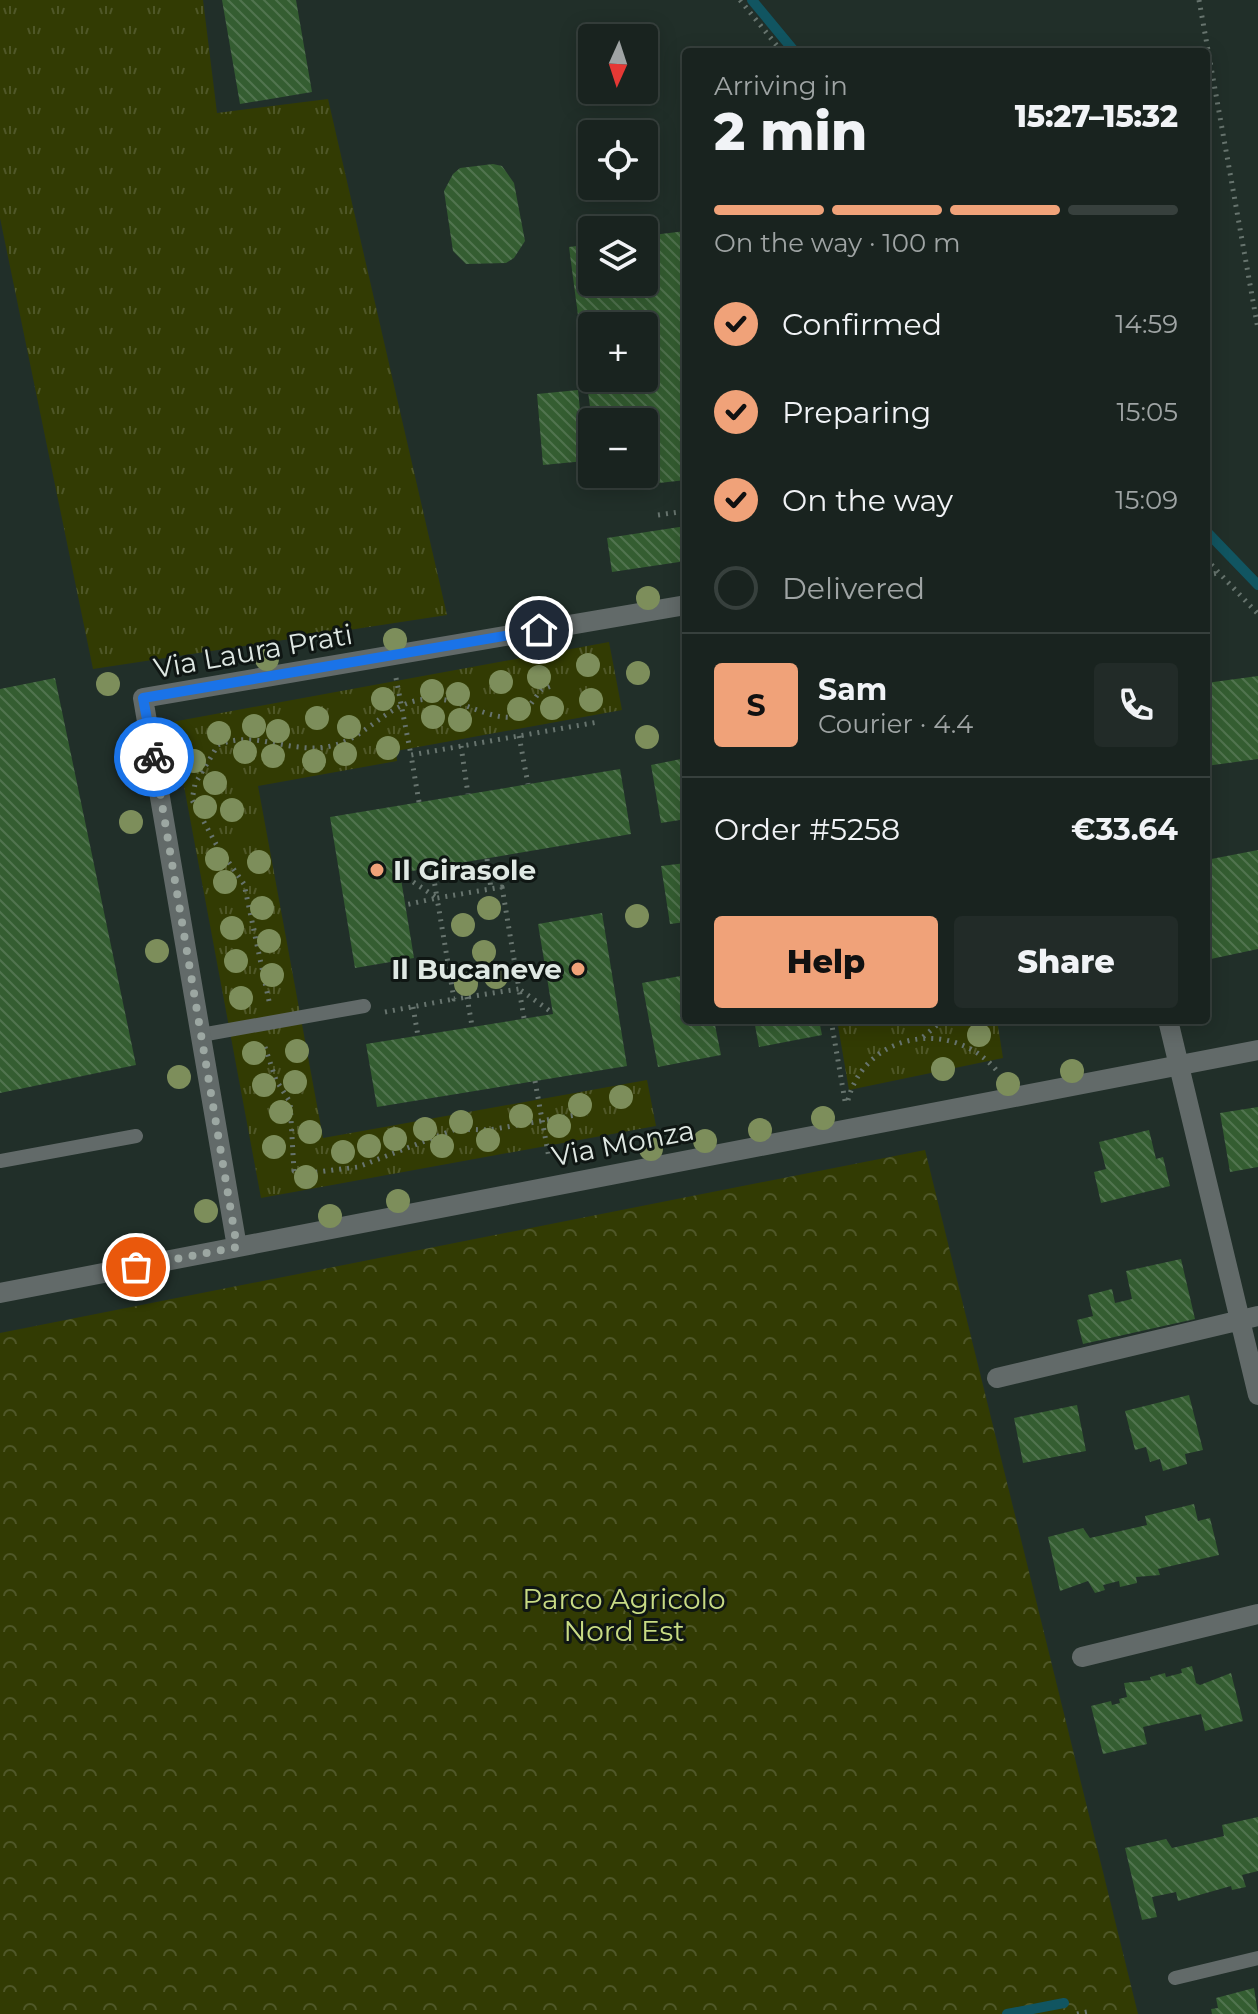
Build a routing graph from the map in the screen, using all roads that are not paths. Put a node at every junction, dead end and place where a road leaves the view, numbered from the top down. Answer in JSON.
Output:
{"nodes":[{"id":1,"x":682,"y":606,"type":"edge"},
{"id":2,"x":364,"y":1006,"type":"dead end"},
{"id":3,"x":1169,"y":1024,"type":"edge"},
{"id":4,"x":201,"y":1035,"type":"junction"},
{"id":5,"x":1258,"y":1050,"type":"edge"},
{"id":6,"x":1177,"y":1064,"type":"junction"},
{"id":7,"x":136,"y":1136,"type":"dead end"},
{"id":8,"x":0,"y":1161,"type":"edge"},
{"id":9,"x":237,"y":1247,"type":"junction"},
{"id":10,"x":0,"y":1293,"type":"edge"},
{"id":11,"x":1249,"y":1318,"type":"edge"},
{"id":12,"x":997,"y":1378,"type":"dead end"},
{"id":13,"x":1258,"y":1395,"type":"edge"},
{"id":14,"x":1258,"y":1614,"type":"edge"},
{"id":15,"x":1082,"y":1657,"type":"dead end"},
{"id":16,"x":1258,"y":1958,"type":"edge"},
{"id":17,"x":1175,"y":1978,"type":"dead end"}],
"edges":[{"from":1,"to":4,"type":"street","name":"Via Laura Prati"},
{"from":2,"to":4,"type":"lane"},
{"from":3,"to":6,"type":"street"},
{"from":4,"to":9,"type":"street","name":"Via Laura Prati"},
{"from":5,"to":6,"type":"street","name":"Via Monza"},
{"from":6,"to":9,"type":"street","name":"Via Monza"},
{"from":6,"to":11,"type":"street"},
{"from":7,"to":8,"type":"lane"},
{"from":9,"to":10,"type":"street","name":"Via Monza"},
{"from":11,"to":12,"type":"street"},
{"from":11,"to":13,"type":"street"},
{"from":14,"to":15,"type":"street"},
{"from":16,"to":17,"type":"lane"}]}
